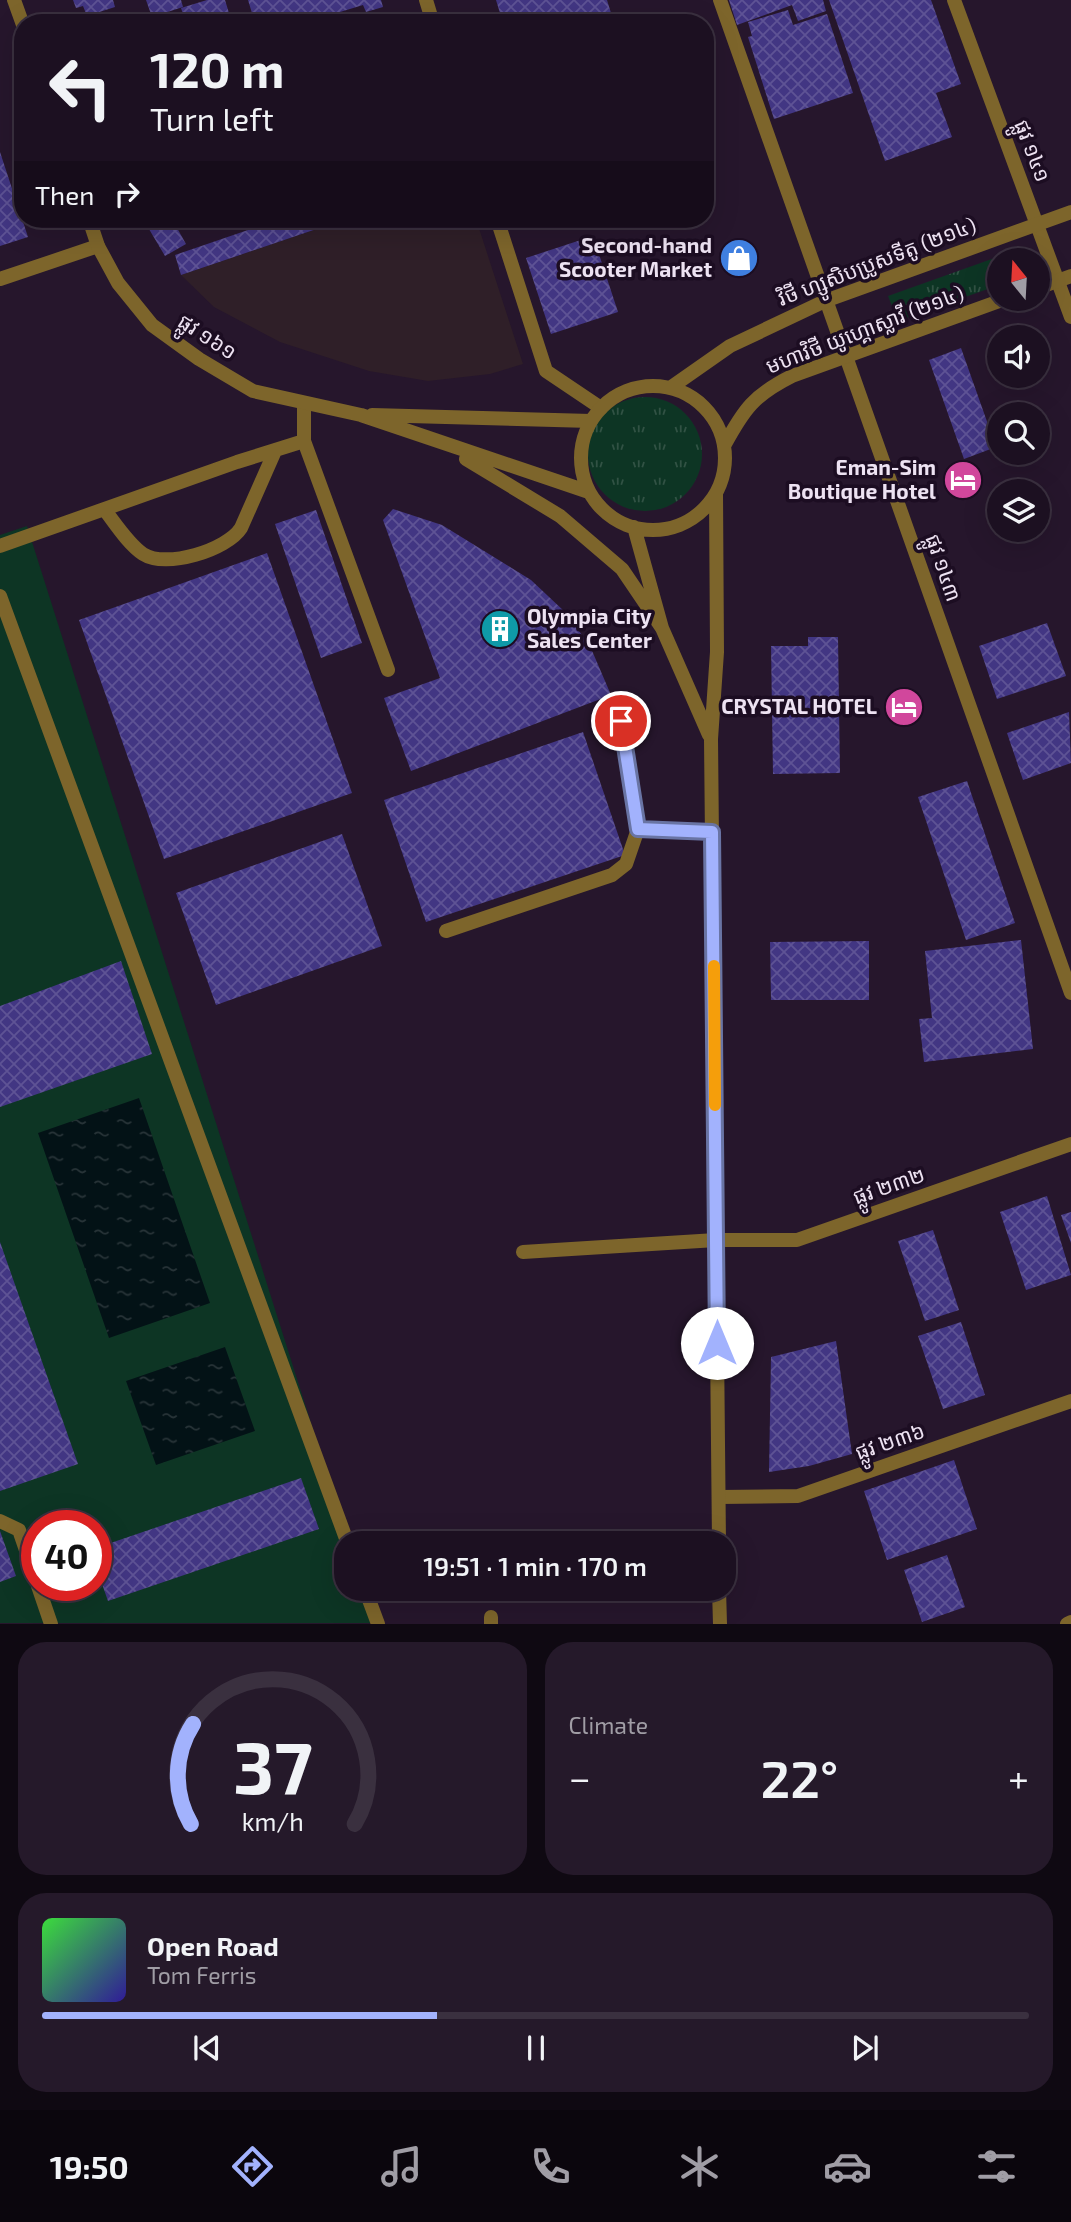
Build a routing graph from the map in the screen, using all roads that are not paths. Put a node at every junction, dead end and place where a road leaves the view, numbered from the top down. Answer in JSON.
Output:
{"nodes":[{"id":1,"x":720,"y":0,"type":"edge"},
{"id":2,"x":954,"y":0,"type":"edge"},
{"id":3,"x":1071,"y":212,"type":"edge"},
{"id":4,"x":1038,"y":224,"type":"junction"},
{"id":5,"x":92,"y":228,"type":"edge"},
{"id":6,"x":500,"y":228,"type":"edge"},
{"id":7,"x":98,"y":246,"type":"junction"},
{"id":8,"x":1065,"y":278,"type":"edge"},
{"id":9,"x":0,"y":279,"type":"edge"},
{"id":10,"x":825,"y":300,"type":"junction"},
{"id":11,"x":987,"y":305,"type":"edge"},
{"id":12,"x":1071,"y":317,"type":"edge"},
{"id":13,"x":846,"y":356,"type":"junction"},
{"id":14,"x":670,"y":388,"type":"junction"},
{"id":15,"x":304,"y":404,"type":"junction"},
{"id":16,"x":601,"y":408,"type":"junction"},
{"id":17,"x":360,"y":415,"type":"junction"},
{"id":18,"x":591,"y":421,"type":"junction"},
{"id":19,"x":431,"y":440,"type":"junction"},
{"id":20,"x":304,"y":441,"type":"junction"},
{"id":21,"x":724,"y":446,"type":"junction"},
{"id":22,"x":275,"y":450,"type":"junction"},
{"id":23,"x":589,"y":492,"type":"junction"},
{"id":24,"x":716,"y":493,"type":"junction"},
{"id":25,"x":104,"y":509,"type":"junction"},
{"id":26,"x":634,"y":527,"type":"junction"},
{"id":27,"x":0,"y":546,"type":"edge"},
{"id":28,"x":0,"y":596,"type":"edge"},
{"id":29,"x":662,"y":628,"type":"junction"},
{"id":30,"x":388,"y":670,"type":"dead end"},
{"id":31,"x":621,"y":721,"type":"dead end"},
{"id":32,"x":711,"y":739,"type":"junction"},
{"id":33,"x":638,"y":829,"type":"junction"},
{"id":34,"x":712,"y":832,"type":"junction"},
{"id":35,"x":446,"y":931,"type":"dead end"},
{"id":36,"x":1071,"y":993,"type":"edge"},
{"id":37,"x":1071,"y":1144,"type":"edge"},
{"id":38,"x":716,"y":1240,"type":"junction"},
{"id":39,"x":523,"y":1252,"type":"dead end"},
{"id":40,"x":1071,"y":1401,"type":"edge"},
{"id":41,"x":719,"y":1497,"type":"junction"},
{"id":42,"x":0,"y":1521,"type":"edge"},
{"id":43,"x":343,"y":1531,"type":"edge"},
{"id":44,"x":719,"y":1531,"type":"edge"},
{"id":45,"x":21,"y":1536,"type":"edge"},
{"id":46,"x":43,"y":1601,"type":"edge"},
{"id":47,"x":369,"y":1601,"type":"edge"},
{"id":48,"x":719,"y":1601,"type":"edge"},
{"id":49,"x":51,"y":1623,"type":"edge"},
{"id":50,"x":377,"y":1623,"type":"edge"},
{"id":51,"x":720,"y":1623,"type":"edge"}],
"edges":[{"from":1,"to":10,"type":"street","name":"ផ្លូវ ១៤៣"},
{"from":2,"to":4,"type":"street","name":"ផ្លូវ ១៤១"},
{"from":3,"to":4,"type":"street","name":"វិថី ហ្សូសិបប្រូសទីតូ (២១៤)"},
{"from":4,"to":8,"type":"street","name":"ផ្លូវ ១៤១"},
{"from":4,"to":10,"type":"street","name":"វិថី ហ្សូសិបប្រូសទីតូ (២១៤)"},
{"from":5,"to":7,"type":"street","name":"ផ្លូវ ១៦១"},
{"from":6,"to":16,"type":"street"},
{"from":7,"to":9,"type":"street"},
{"from":7,"to":15,"type":"street","name":"ផ្លូវ ១៦១"},
{"from":8,"to":12,"type":"street","name":"ផ្លូវ ១៤១"},
{"from":10,"to":13,"type":"street","name":"ផ្លូវ ១៤៣"},
{"from":10,"to":14,"type":"street","name":"វិថី ហ្សូសិបប្រូសទីតូ (២១៤)"},
{"from":11,"to":13,"type":"street","name":"មហាវិថី យូហ្គោស្លាវី (២១៤)"},
{"from":13,"to":21,"type":"street","name":"មហាវិថី យូហ្គោស្លាវី (២១៤)"},
{"from":13,"to":36,"type":"street","name":"ផ្លូវ ១៤៣"},
{"from":14,"to":16,"type":"street"},
{"from":14,"to":21,"type":"street"},
{"from":15,"to":17,"type":"street","name":"ផ្លូវ ១៦១"},
{"from":15,"to":20,"type":"street"},
{"from":16,"to":18,"type":"street"},
{"from":17,"to":18,"type":"street","name":"ផ្លូវ ១៦១"},
{"from":17,"to":19,"type":"street","name":"ផ្លូវ ១៦១"},
{"from":18,"to":23,"type":"street"},
{"from":19,"to":23,"type":"street","name":"ផ្លូវ ១៦១"},
{"from":19,"to":29,"type":"street"},
{"from":20,"to":22,"type":"street"},
{"from":20,"to":30,"type":"street"},
{"from":21,"to":24,"type":"street"},
{"from":22,"to":25,"type":"street"},
{"from":22,"to":25,"type":"street"},
{"from":23,"to":26,"type":"street"},
{"from":24,"to":26,"type":"street"},
{"from":24,"to":32,"type":"street"},
{"from":25,"to":27,"type":"street"},
{"from":26,"to":29,"type":"street"},
{"from":28,"to":43,"type":"street"},
{"from":29,"to":32,"type":"street"},
{"from":31,"to":33,"type":"street"},
{"from":32,"to":34,"type":"street"},
{"from":33,"to":34,"type":"street"},
{"from":33,"to":35,"type":"street"},
{"from":34,"to":38,"type":"street"},
{"from":37,"to":38,"type":"street","name":"ផ្លូវ ២៣២"},
{"from":38,"to":39,"type":"street","name":"ផ្លូវ ២៣២"},
{"from":38,"to":41,"type":"street"},
{"from":40,"to":41,"type":"street","name":"ផ្លូវ ២៣៦"},
{"from":41,"to":44,"type":"street"},
{"from":42,"to":45,"type":"street"},
{"from":46,"to":49,"type":"street"},
{"from":47,"to":50,"type":"street"},
{"from":48,"to":51,"type":"street"}]}
